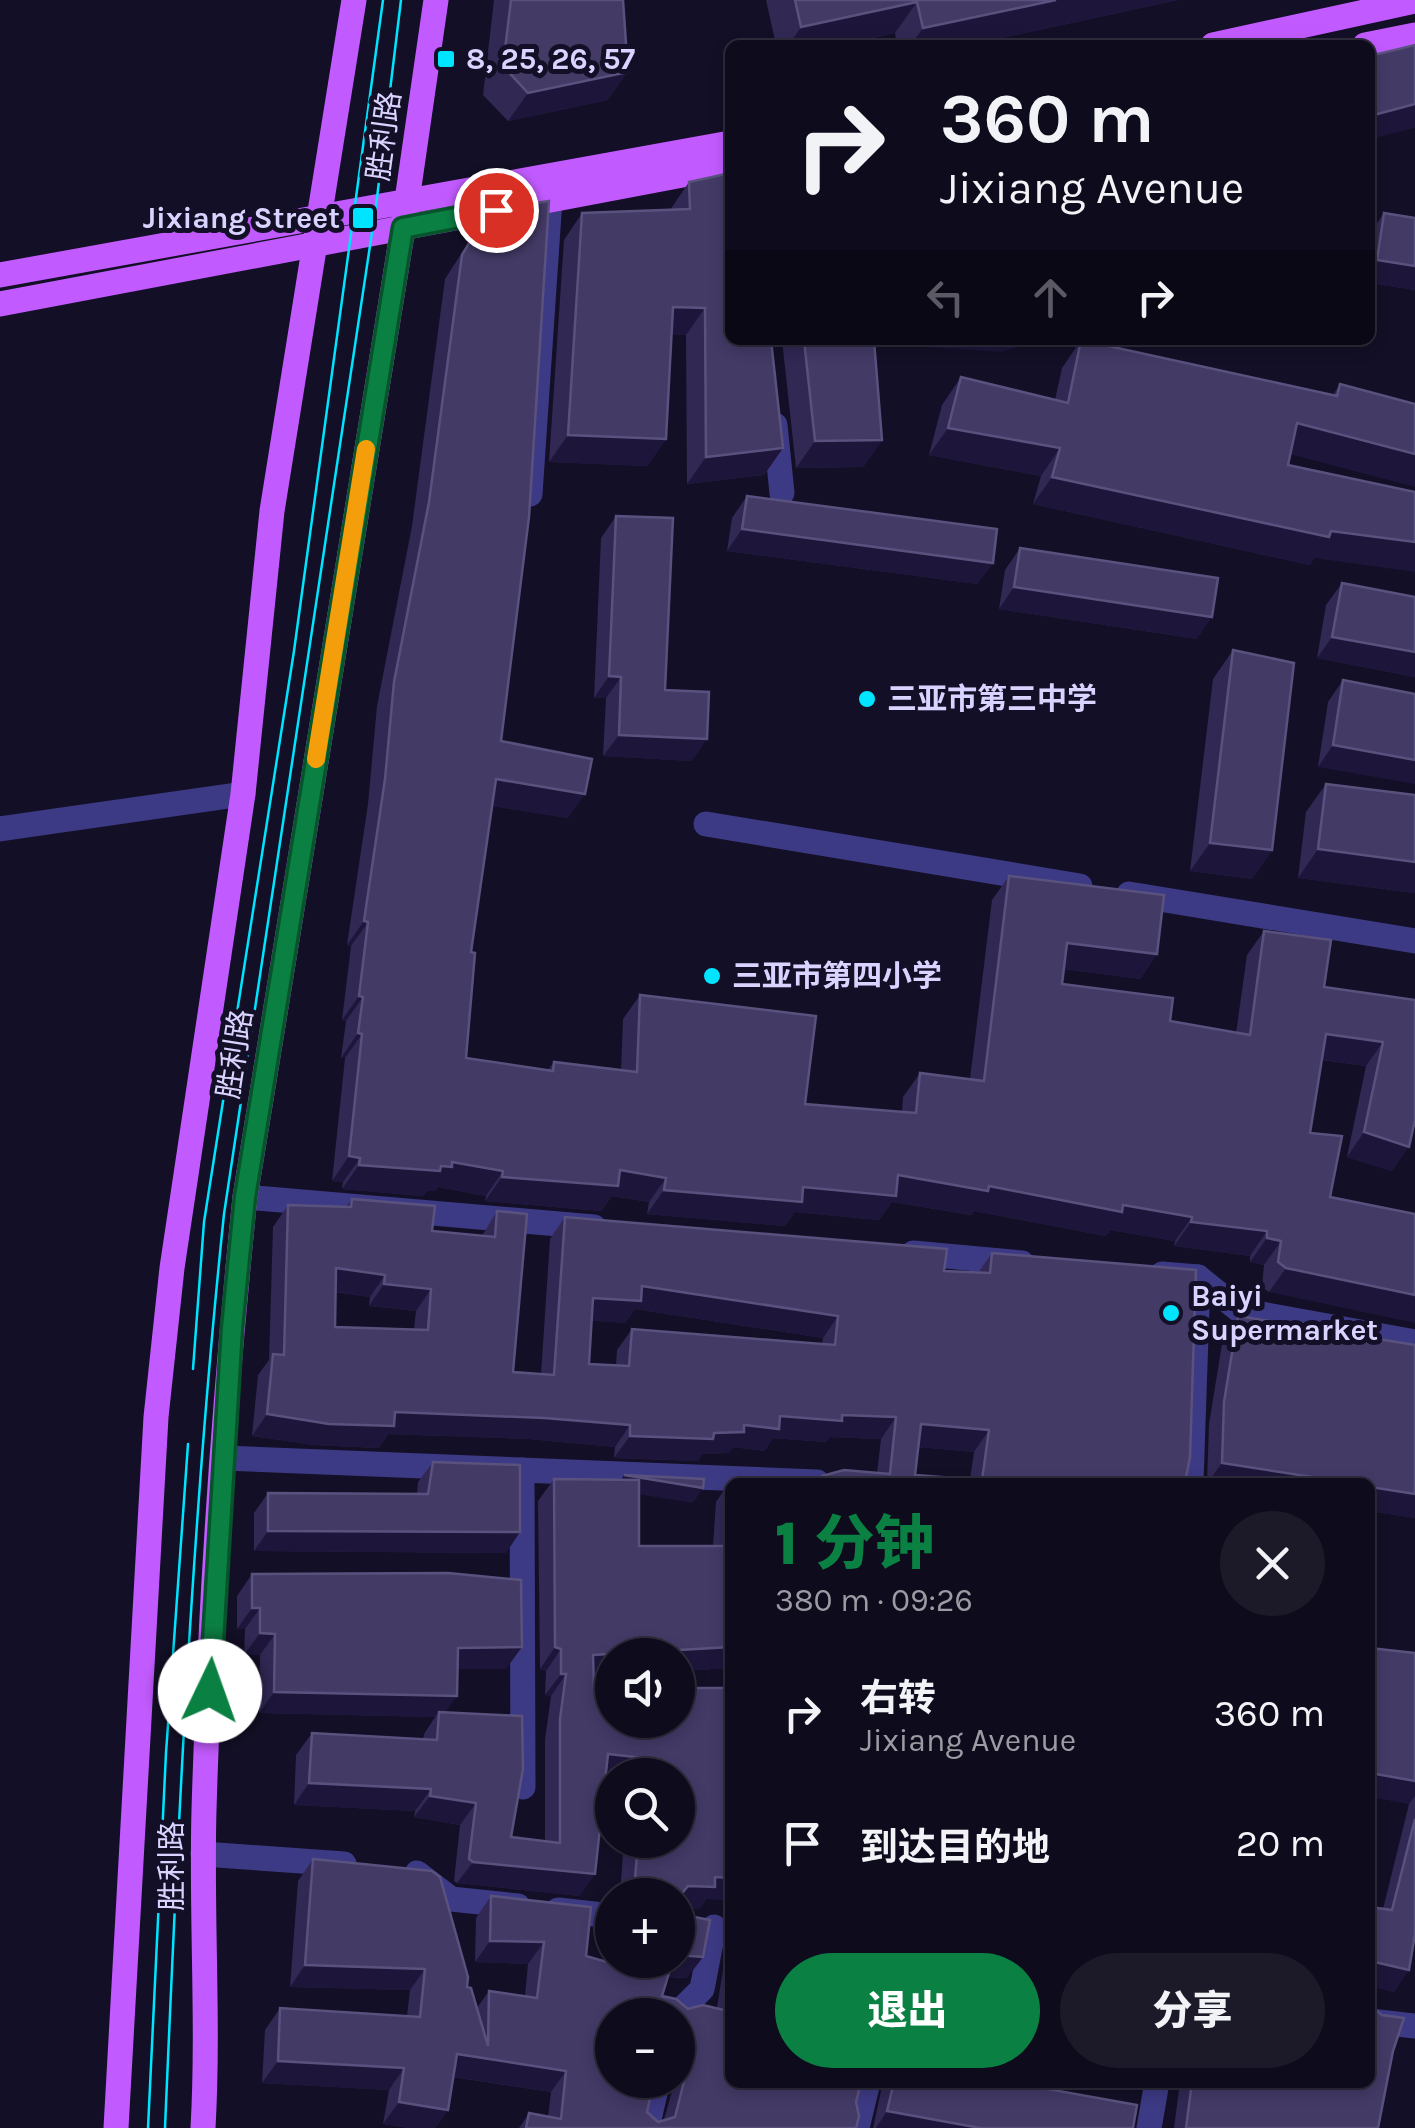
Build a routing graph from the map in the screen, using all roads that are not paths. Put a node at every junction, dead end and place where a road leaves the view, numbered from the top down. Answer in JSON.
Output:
{"nodes":[{"id":1,"x":354,"y":0,"type":"edge"},
{"id":2,"x":436,"y":0,"type":"edge"},
{"id":3,"x":1415,"y":1,"type":"edge"},
{"id":4,"x":1415,"y":35,"type":"edge"},
{"id":5,"x":1236,"y":40,"type":"edge"},
{"id":6,"x":1375,"y":43,"type":"edge"},
{"id":7,"x":725,"y":143,"type":"edge"},
{"id":8,"x":725,"y":167,"type":"edge"},
{"id":9,"x":550,"y":199,"type":"junction"},
{"id":10,"x":407,"y":201,"type":"junction"},
{"id":11,"x":320,"y":217,"type":"junction"},
{"id":12,"x":403,"y":228,"type":"junction"},
{"id":13,"x":316,"y":244,"type":"junction"},
{"id":14,"x":0,"y":275,"type":"edge"},
{"id":15,"x":0,"y":304,"type":"edge"},
{"id":16,"x":772,"y":398,"type":"edge"},
{"id":17,"x":782,"y":493,"type":"dead end"},
{"id":18,"x":530,"y":508,"type":"edge"},
{"id":19,"x":243,"y":794,"type":"junction"},
{"id":20,"x":706,"y":824,"type":"dead end"},
{"id":21,"x":0,"y":829,"type":"edge"},
{"id":22,"x":1415,"y":942,"type":"edge"},
{"id":23,"x":245,"y":1197,"type":"junction"},
{"id":24,"x":622,"y":1229,"type":"edge"},
{"id":25,"x":880,"y":1250,"type":"edge"},
{"id":26,"x":1039,"y":1264,"type":"edge"},
{"id":27,"x":1139,"y":1272,"type":"edge"},
{"id":28,"x":1198,"y":1277,"type":"junction"},
{"id":29,"x":1415,"y":1342,"type":"edge"},
{"id":30,"x":223,"y":1458,"type":"junction"},
{"id":31,"x":522,"y":1470,"type":"junction"},
{"id":32,"x":725,"y":1478,"type":"edge"},
{"id":33,"x":1191,"y":1478,"type":"edge"},
{"id":34,"x":523,"y":1786,"type":"edge"},
{"id":35,"x":203,"y":1854,"type":"junction"},
{"id":36,"x":595,"y":1914,"type":"edge"},
{"id":37,"x":713,"y":1927,"type":"edge"},
{"id":38,"x":694,"y":1998,"type":"edge"},
{"id":39,"x":1375,"y":2021,"type":"edge"},
{"id":40,"x":1415,"y":2026,"type":"edge"},
{"id":41,"x":866,"y":2088,"type":"edge"},
{"id":42,"x":1156,"y":2088,"type":"edge"},
{"id":43,"x":654,"y":2098,"type":"edge"},
{"id":44,"x":116,"y":2128,"type":"edge"},
{"id":45,"x":203,"y":2128,"type":"edge"},
{"id":46,"x":646,"y":2128,"type":"edge"},
{"id":47,"x":856,"y":2128,"type":"edge"},
{"id":48,"x":1149,"y":2128,"type":"edge"}],
"edges":[{"from":1,"to":11,"type":"main road","name":"胜利路"},
{"from":2,"to":10,"type":"main road","name":"胜利路"},
{"from":3,"to":5,"type":"main road"},
{"from":4,"to":6,"type":"main road"},
{"from":7,"to":10,"type":"main road"},
{"from":8,"to":9,"type":"main road"},
{"from":9,"to":12,"type":"main road"},
{"from":9,"to":18,"type":"street"},
{"from":10,"to":11,"type":"main road"},
{"from":10,"to":12,"type":"main road","name":"胜利路"},
{"from":11,"to":13,"type":"main road","name":"胜利路"},
{"from":11,"to":14,"type":"main road"},
{"from":12,"to":13,"type":"main road"},
{"from":12,"to":23,"type":"main road","name":"胜利路"},
{"from":13,"to":15,"type":"main road"},
{"from":13,"to":19,"type":"main road","name":"胜利路"},
{"from":16,"to":17,"type":"street"},
{"from":19,"to":21,"type":"street"},
{"from":19,"to":44,"type":"main road","name":"胜利路"},
{"from":20,"to":22,"type":"street"},
{"from":23,"to":24,"type":"street"},
{"from":23,"to":30,"type":"main road","name":"胜利路"},
{"from":25,"to":26,"type":"street"},
{"from":27,"to":28,"type":"street"},
{"from":28,"to":29,"type":"street"},
{"from":28,"to":33,"type":"street"},
{"from":30,"to":31,"type":"street"},
{"from":30,"to":35,"type":"main road","name":"胜利路"},
{"from":31,"to":32,"type":"street"},
{"from":31,"to":34,"type":"street"},
{"from":35,"to":36,"type":"street"},
{"from":35,"to":45,"type":"main road","name":"胜利路"},
{"from":37,"to":38,"type":"street"},
{"from":39,"to":40,"type":"street"},
{"from":41,"to":47,"type":"street"},
{"from":42,"to":48,"type":"street"},
{"from":43,"to":46,"type":"street"}]}
